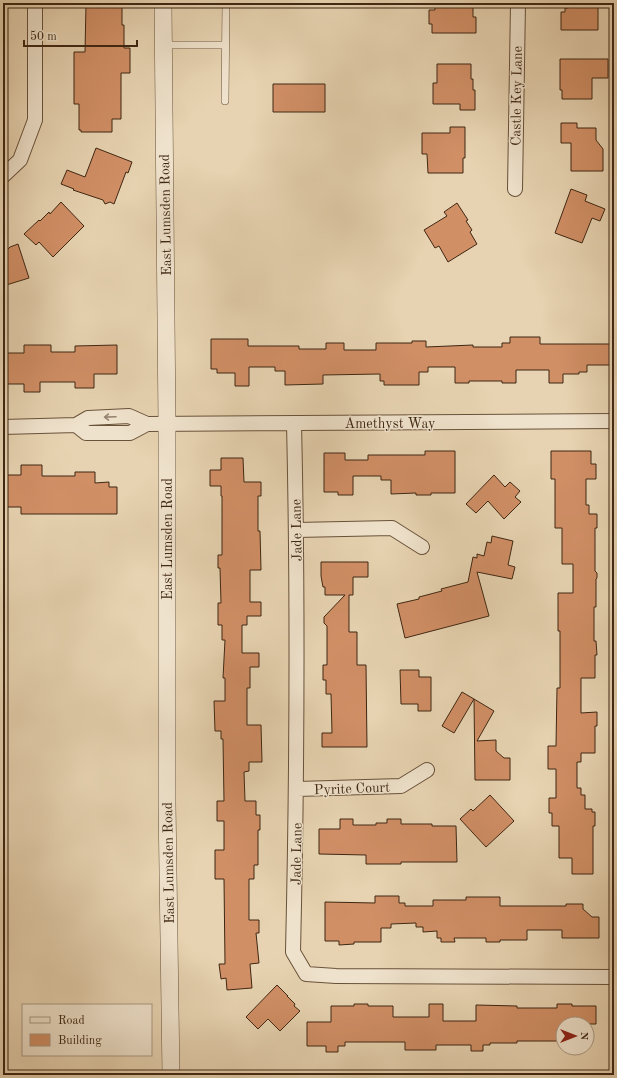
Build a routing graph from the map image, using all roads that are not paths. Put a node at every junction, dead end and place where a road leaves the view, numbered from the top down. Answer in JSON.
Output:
{"nodes":[{"id":1,"x":35,"y":3,"type":"edge"},
{"id":2,"x":163,"y":3,"type":"edge"},
{"id":3,"x":226,"y":3,"type":"edge"},
{"id":4,"x":518,"y":3,"type":"edge"},
{"id":5,"x":163,"y":45,"type":"junction"},
{"id":6,"x":226,"y":45,"type":"junction"},
{"id":7,"x":225,"y":101,"type":"dead end"},
{"id":8,"x":3,"y":176,"type":"edge"},
{"id":9,"x":515,"y":189,"type":"dead end"},
{"id":10,"x":614,"y":421,"type":"edge"},
{"id":11,"x":294,"y":423,"type":"junction"},
{"id":12,"x":167,"y":424,"type":"junction"},
{"id":13,"x":3,"y":426,"type":"edge"},
{"id":14,"x":296,"y":530,"type":"junction"},
{"id":15,"x":422,"y":547,"type":"dead end"},
{"id":16,"x":427,"y":770,"type":"dead end"},
{"id":17,"x":297,"y":789,"type":"junction"},
{"id":18,"x":614,"y":977,"type":"edge"},
{"id":19,"x":171,"y":1075,"type":"edge"}],
"edges":[{"from":1,"to":8,"type":"street"},
{"from":2,"to":5,"type":"street","name":"East Lumsden Road"},
{"from":3,"to":6,"type":"lane"},
{"from":4,"to":9,"type":"street","name":"Castle Key Lane"},
{"from":5,"to":6,"type":"lane"},
{"from":5,"to":12,"type":"street","name":"East Lumsden Road"},
{"from":6,"to":7,"type":"lane"},
{"from":10,"to":11,"type":"street","name":"Amethyst Way"},
{"from":11,"to":12,"type":"street","name":"Amethyst Way"},
{"from":11,"to":14,"type":"street","name":"Jade Lane"},
{"from":12,"to":13,"type":"street","name":"Amethyst Way"},
{"from":12,"to":19,"type":"street","name":"East Lumsden Road"},
{"from":14,"to":15,"type":"street"},
{"from":14,"to":17,"type":"street","name":"Jade Lane"},
{"from":16,"to":17,"type":"street","name":"Pyrite Court"},
{"from":17,"to":18,"type":"street","name":"Jade Lane"}]}
